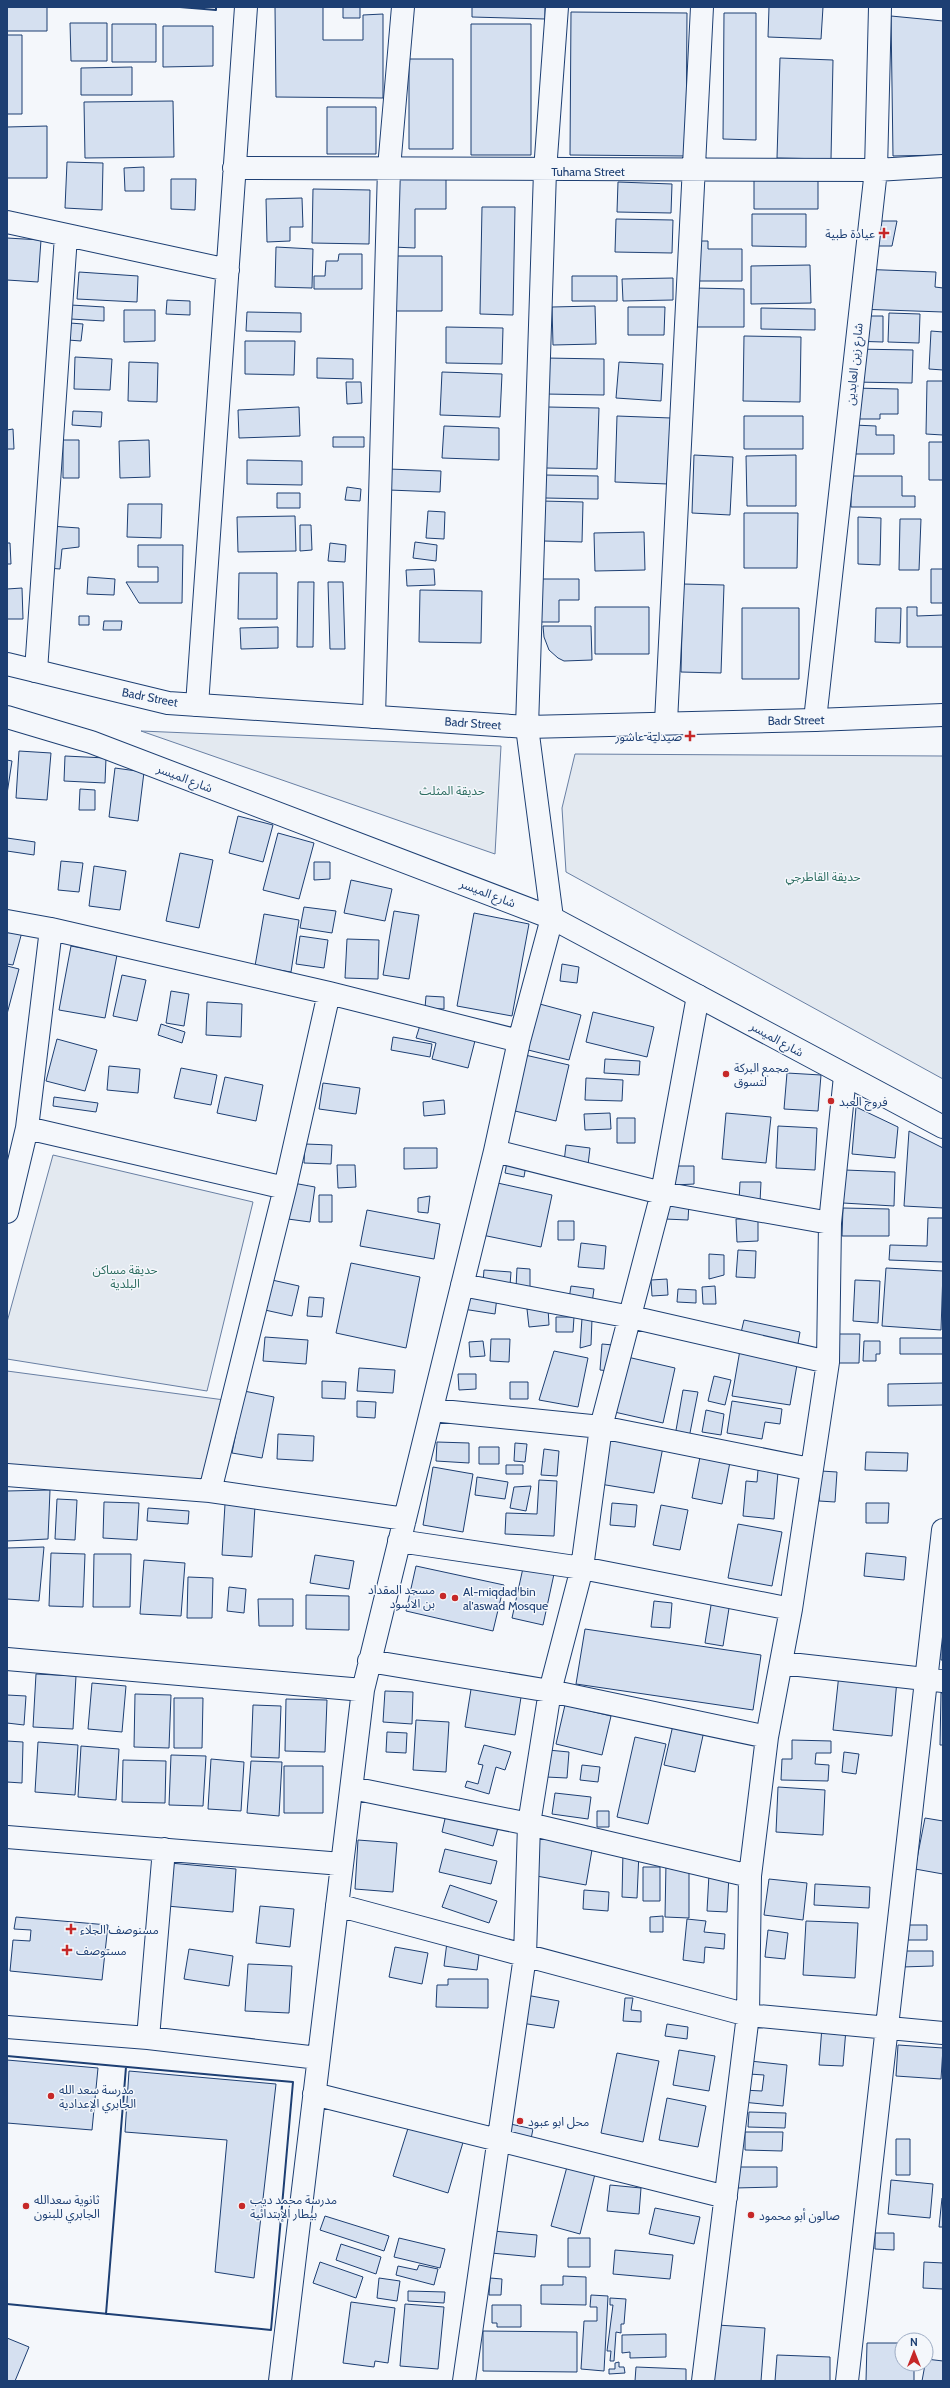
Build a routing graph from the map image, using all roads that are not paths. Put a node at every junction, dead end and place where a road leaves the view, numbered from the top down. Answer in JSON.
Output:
{"nodes":[{"id":1,"x":246,"y":7,"type":"edge"},
{"id":2,"x":403,"y":7,"type":"edge"},
{"id":3,"x":557,"y":7,"type":"edge"},
{"id":4,"x":702,"y":7,"type":"edge"},
{"id":5,"x":880,"y":7,"type":"edge"},
{"id":6,"x":943,"y":166,"type":"edge"},
{"id":7,"x":234,"y":168,"type":"junction"},
{"id":8,"x":389,"y":168,"type":"junction"},
{"id":9,"x":693,"y":170,"type":"junction"},
{"id":10,"x":876,"y":170,"type":"junction"},
{"id":11,"x":545,"y":171,"type":"junction"},
{"id":12,"x":7,"y":222,"type":"edge"},
{"id":13,"x":66,"y":236,"type":"junction"},
{"id":14,"x":228,"y":270,"type":"junction"},
{"id":15,"x":7,"y":664,"type":"edge"},
{"id":16,"x":36,"y":671,"type":"junction"},
{"id":17,"x":197,"y":705,"type":"junction"},
{"id":18,"x":943,"y":714,"type":"edge"},
{"id":19,"x":374,"y":716,"type":"junction"},
{"id":20,"x":7,"y":717,"type":"edge"},
{"id":21,"x":815,"y":720,"type":"junction"},
{"id":22,"x":666,"y":722,"type":"junction"},
{"id":23,"x":527,"y":727,"type":"junction"},
{"id":24,"x":552,"y":918,"type":"junction"},
{"id":25,"x":7,"y":921,"type":"edge"},
{"id":26,"x":51,"y":929,"type":"junction"},
{"id":27,"x":329,"y":993,"type":"junction"},
{"id":28,"x":698,"y":996,"type":"junction"},
{"id":29,"x":519,"y":1041,"type":"junction"},
{"id":30,"x":845,"y":1076,"type":"junction"},
{"id":31,"x":943,"y":1127,"type":"edge"},
{"id":32,"x":27,"y":1128,"type":"junction"},
{"id":33,"x":495,"y":1150,"type":"junction"},
{"id":34,"x":285,"y":1188,"type":"junction"},
{"id":35,"x":662,"y":1193,"type":"junction"},
{"id":36,"x":7,"y":1212,"type":"edge"},
{"id":37,"x":830,"y":1223,"type":"junction"},
{"id":38,"x":462,"y":1285,"type":"junction"},
{"id":39,"x":630,"y":1317,"type":"junction"},
{"id":40,"x":828,"y":1362,"type":"junction"},
{"id":41,"x":432,"y":1410,"type":"junction"},
{"id":42,"x":601,"y":1427,"type":"junction"},
{"id":43,"x":810,"y":1469,"type":"junction"},
{"id":44,"x":7,"y":1475,"type":"edge"},
{"id":45,"x":210,"y":1491,"type":"junction"},
{"id":46,"x":405,"y":1519,"type":"junction"},
{"id":47,"x":943,"y":1530,"type":"edge"},
{"id":48,"x":399,"y":1541,"type":"junction"},
{"id":49,"x":582,"y":1568,"type":"junction"},
{"id":50,"x":791,"y":1609,"type":"junction"},
{"id":51,"x":7,"y":1659,"type":"edge"},
{"id":52,"x":369,"y":1661,"type":"junction"},
{"id":53,"x":781,"y":1663,"type":"junction"},
{"id":54,"x":934,"y":1680,"type":"edge"},
{"id":55,"x":363,"y":1690,"type":"junction"},
{"id":56,"x":550,"y":1691,"type":"junction"},
{"id":57,"x":767,"y":1737,"type":"junction"},
{"id":58,"x":352,"y":1788,"type":"junction"},
{"id":59,"x":529,"y":1824,"type":"junction"},
{"id":60,"x":7,"y":1837,"type":"edge"},
{"id":61,"x":164,"y":1849,"type":"junction"},
{"id":62,"x":342,"y":1864,"type":"junction"},
{"id":63,"x":750,"y":1876,"type":"junction"},
{"id":64,"x":337,"y":1905,"type":"junction"},
{"id":65,"x":525,"y":1956,"type":"junction"},
{"id":66,"x":748,"y":2014,"type":"junction"},
{"id":67,"x":7,"y":2027,"type":"edge"},
{"id":68,"x":887,"y":2028,"type":"junction"},
{"id":69,"x":943,"y":2034,"type":"edge"},
{"id":70,"x":148,"y":2038,"type":"junction"},
{"id":71,"x":318,"y":2058,"type":"junction"},
{"id":72,"x":314,"y":2094,"type":"junction"},
{"id":73,"x":499,"y":2140,"type":"junction"},
{"id":74,"x":726,"y":2197,"type":"junction"},
{"id":75,"x":280,"y":2381,"type":"edge"},
{"id":76,"x":464,"y":2381,"type":"edge"},
{"id":77,"x":703,"y":2381,"type":"edge"},
{"id":78,"x":847,"y":2381,"type":"edge"}],
"edges":[{"from":1,"to":7,"type":"street"},
{"from":2,"to":8,"type":"street"},
{"from":3,"to":11,"type":"street"},
{"from":4,"to":9,"type":"street"},
{"from":5,"to":10,"type":"street","name":"شارع زين العابدين"},
{"from":6,"to":10,"type":"street","name":"Tuhama Street"},
{"from":7,"to":8,"type":"street","name":"Tuhama Street"},
{"from":7,"to":14,"type":"street"},
{"from":8,"to":11,"type":"street","name":"Tuhama Street"},
{"from":8,"to":19,"type":"street"},
{"from":9,"to":10,"type":"street","name":"Tuhama Street"},
{"from":9,"to":11,"type":"street","name":"Tuhama Street"},
{"from":9,"to":22,"type":"street"},
{"from":10,"to":21,"type":"street","name":"شارع زين العابدين"},
{"from":11,"to":23,"type":"street"},
{"from":12,"to":13,"type":"street"},
{"from":13,"to":14,"type":"street"},
{"from":13,"to":16,"type":"street"},
{"from":14,"to":17,"type":"street"},
{"from":15,"to":16,"type":"street","name":"Badr Street"},
{"from":16,"to":17,"type":"street","name":"Badr Street"},
{"from":17,"to":19,"type":"street","name":"Badr Street"},
{"from":18,"to":21,"type":"street","name":"Badr Street"},
{"from":19,"to":23,"type":"street","name":"Badr Street"},
{"from":20,"to":24,"type":"street","name":"شارع الميسر"},
{"from":21,"to":22,"type":"street","name":"Badr Street"},
{"from":22,"to":23,"type":"street","name":"Badr Street"},
{"from":23,"to":24,"type":"street"},
{"from":24,"to":28,"type":"street","name":"شارع الميسر"},
{"from":24,"to":29,"type":"street"},
{"from":25,"to":26,"type":"street"},
{"from":26,"to":27,"type":"street"},
{"from":26,"to":32,"type":"street"},
{"from":27,"to":29,"type":"street"},
{"from":27,"to":34,"type":"street"},
{"from":28,"to":30,"type":"street","name":"شارع الميسر"},
{"from":28,"to":35,"type":"street"},
{"from":29,"to":33,"type":"street"},
{"from":30,"to":31,"type":"street","name":"شارع الميسر"},
{"from":30,"to":37,"type":"street"},
{"from":32,"to":34,"type":"street"},
{"from":32,"to":36,"type":"street"},
{"from":33,"to":35,"type":"street"},
{"from":33,"to":38,"type":"street"},
{"from":34,"to":45,"type":"street"},
{"from":35,"to":37,"type":"street"},
{"from":35,"to":39,"type":"street"},
{"from":37,"to":40,"type":"street"},
{"from":38,"to":39,"type":"street"},
{"from":38,"to":41,"type":"street"},
{"from":39,"to":40,"type":"street"},
{"from":39,"to":42,"type":"street"},
{"from":40,"to":43,"type":"street"},
{"from":41,"to":42,"type":"street"},
{"from":41,"to":46,"type":"street"},
{"from":42,"to":43,"type":"street"},
{"from":42,"to":49,"type":"street"},
{"from":43,"to":50,"type":"street"},
{"from":44,"to":45,"type":"street"},
{"from":45,"to":46,"type":"street"},
{"from":46,"to":48,"type":"street"},
{"from":47,"to":54,"type":"street"},
{"from":48,"to":49,"type":"street"},
{"from":48,"to":52,"type":"street"},
{"from":49,"to":50,"type":"street"},
{"from":49,"to":56,"type":"street"},
{"from":50,"to":53,"type":"street"},
{"from":51,"to":55,"type":"street"},
{"from":52,"to":55,"type":"street"},
{"from":52,"to":56,"type":"street"},
{"from":53,"to":54,"type":"street"},
{"from":53,"to":57,"type":"street"},
{"from":54,"to":68,"type":"street"},
{"from":55,"to":58,"type":"street"},
{"from":56,"to":57,"type":"street"},
{"from":56,"to":59,"type":"street"},
{"from":57,"to":63,"type":"street"},
{"from":58,"to":59,"type":"street"},
{"from":58,"to":62,"type":"street"},
{"from":59,"to":63,"type":"street"},
{"from":59,"to":65,"type":"street"},
{"from":60,"to":61,"type":"street"},
{"from":61,"to":62,"type":"street"},
{"from":61,"to":70,"type":"street"},
{"from":62,"to":64,"type":"street"},
{"from":63,"to":66,"type":"street"},
{"from":64,"to":65,"type":"street"},
{"from":64,"to":71,"type":"street"},
{"from":65,"to":66,"type":"street"},
{"from":65,"to":73,"type":"street"},
{"from":66,"to":68,"type":"street"},
{"from":66,"to":74,"type":"street"},
{"from":67,"to":70,"type":"street"},
{"from":68,"to":69,"type":"street"},
{"from":68,"to":78,"type":"street"},
{"from":70,"to":71,"type":"street"},
{"from":71,"to":72,"type":"street"},
{"from":72,"to":73,"type":"street"},
{"from":72,"to":75,"type":"street"},
{"from":73,"to":74,"type":"street"},
{"from":73,"to":76,"type":"street"},
{"from":74,"to":77,"type":"street"}]}
